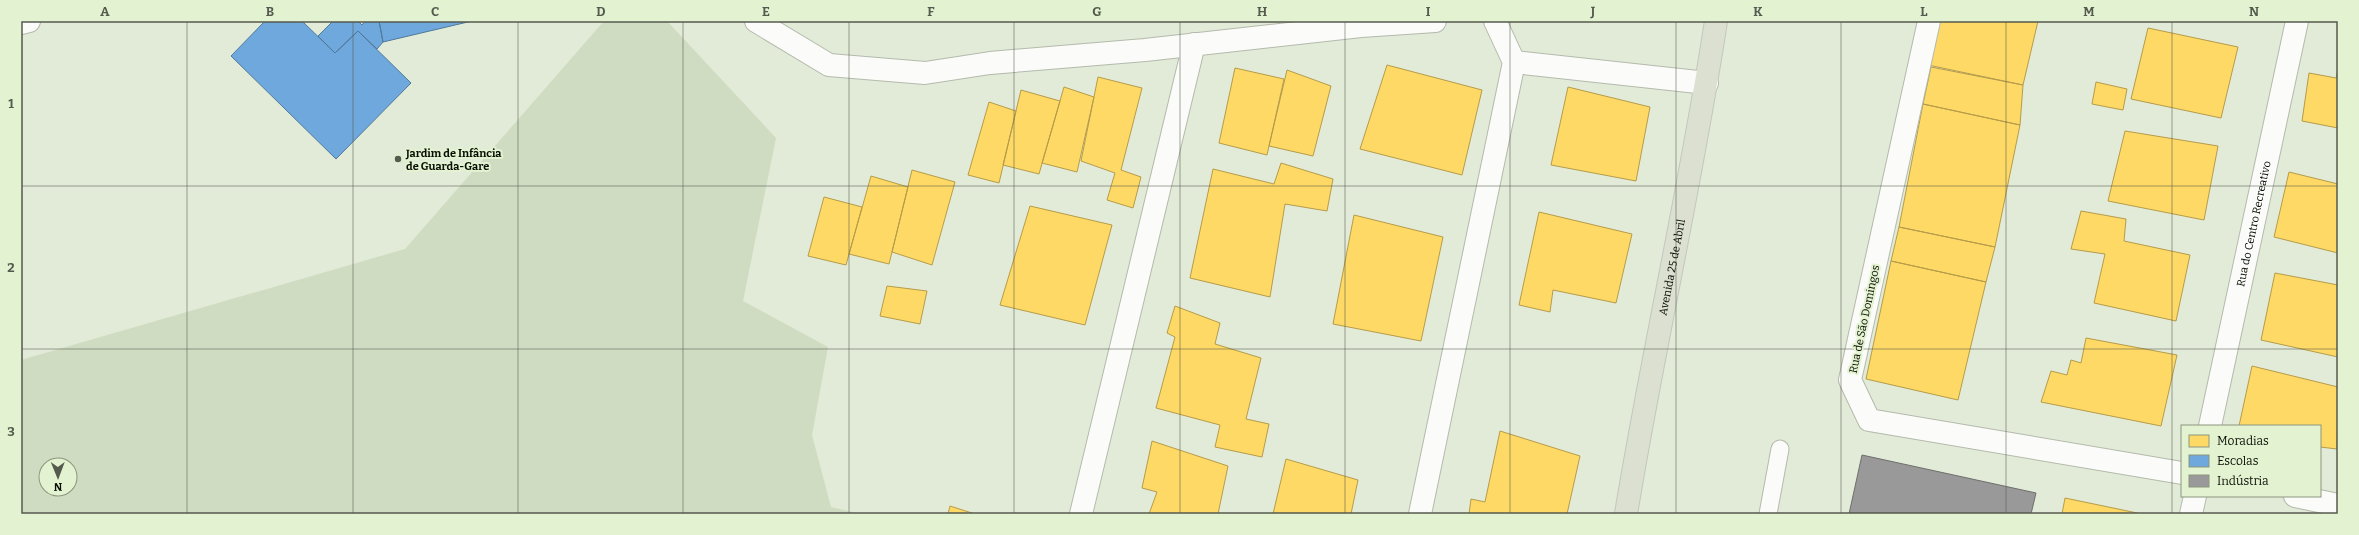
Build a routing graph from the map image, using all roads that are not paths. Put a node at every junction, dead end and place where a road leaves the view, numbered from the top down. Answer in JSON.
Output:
{"nodes":[{"id":1,"x":30,"y":21,"type":"edge"},
{"id":2,"x":756,"y":21,"type":"edge"},
{"id":3,"x":1435,"y":21,"type":"edge"},
{"id":4,"x":1495,"y":21,"type":"edge"},
{"id":5,"x":1716,"y":21,"type":"edge"},
{"id":6,"x":1929,"y":21,"type":"edge"},
{"id":7,"x":2297,"y":21,"type":"edge"},
{"id":8,"x":21,"y":23,"type":"edge"},
{"id":9,"x":1194,"y":44,"type":"junction"},
{"id":10,"x":1514,"y":62,"type":"junction"},
{"id":11,"x":1707,"y":83,"type":"junction"},
{"id":12,"x":2210,"y":425,"type":"edge"},
{"id":13,"x":1780,"y":449,"type":"dead end"},
{"id":14,"x":2181,"y":473,"type":"edge"},
{"id":15,"x":2194,"y":497,"type":"edge"},
{"id":16,"x":2300,"y":497,"type":"edge"},
{"id":17,"x":2338,"y":505,"type":"edge"},
{"id":18,"x":1081,"y":514,"type":"edge"},
{"id":19,"x":1420,"y":514,"type":"edge"},
{"id":20,"x":1626,"y":514,"type":"edge"},
{"id":21,"x":1768,"y":514,"type":"edge"},
{"id":22,"x":2191,"y":514,"type":"edge"}],
"edges":[{"from":1,"to":8,"type":"street"},
{"from":2,"to":9,"type":"street"},
{"from":3,"to":9,"type":"street"},
{"from":4,"to":10,"type":"street"},
{"from":5,"to":11,"type":"highway","name":"Avenida 25 de Abril"},
{"from":6,"to":14,"type":"street","name":"Rua de São Domingos"},
{"from":7,"to":12,"type":"street","name":"Rua do Centro Recreativo"},
{"from":9,"to":18,"type":"street"},
{"from":10,"to":11,"type":"street"},
{"from":10,"to":19,"type":"street"},
{"from":11,"to":20,"type":"highway","name":"Avenida 25 de Abril"},
{"from":13,"to":21,"type":"lane"},
{"from":15,"to":22,"type":"street"},
{"from":16,"to":17,"type":"street"}]}
